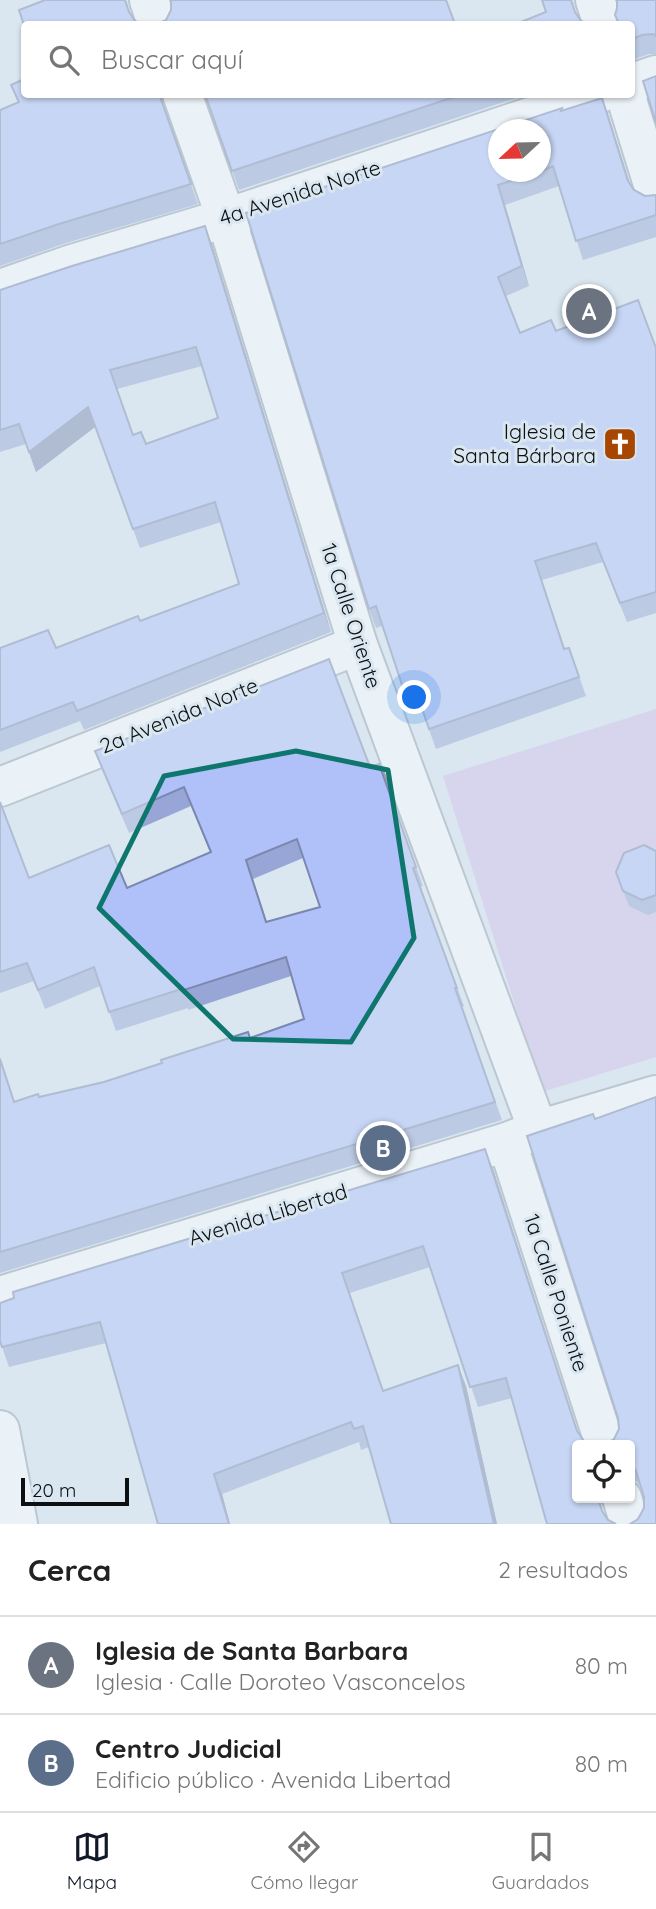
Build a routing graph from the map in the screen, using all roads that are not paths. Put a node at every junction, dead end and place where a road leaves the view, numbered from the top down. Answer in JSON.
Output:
{"nodes":[{"id":1,"x":149,"y":0,"type":"edge"},
{"id":2,"x":596,"y":0,"type":"edge"},
{"id":3,"x":156,"y":21,"type":"edge"},
{"id":4,"x":602,"y":21,"type":"edge"},
{"id":5,"x":656,"y":75,"type":"edge"},
{"id":6,"x":635,"y":82,"type":"edge"},
{"id":7,"x":183,"y":98,"type":"edge"},
{"id":8,"x":587,"y":98,"type":"edge"},
{"id":9,"x":626,"y":98,"type":"edge"},
{"id":10,"x":656,"y":194,"type":"edge"},
{"id":11,"x":226,"y":218,"type":"junction"},
{"id":12,"x":0,"y":289,"type":"edge"},
{"id":13,"x":358,"y":645,"type":"junction"},
{"id":14,"x":0,"y":787,"type":"edge"},
{"id":15,"x":656,"y":1095,"type":"edge"},
{"id":16,"x":523,"y":1136,"type":"junction"},
{"id":17,"x":0,"y":1296,"type":"edge"},
{"id":18,"x":0,"y":1430,"type":"edge"},
{"id":19,"x":604,"y":1440,"type":"edge"},
{"id":20,"x":624,"y":1503,"type":"edge"},
{"id":21,"x":18,"y":1524,"type":"edge"},
{"id":22,"x":630,"y":1524,"type":"edge"}],
"edges":[{"from":1,"to":3,"type":"street"},
{"from":2,"to":4,"type":"street"},
{"from":5,"to":6,"type":"street"},
{"from":7,"to":11,"type":"street","name":"1a Calle Oriente"},
{"from":8,"to":11,"type":"street","name":"4a Avenida Norte"},
{"from":9,"to":10,"type":"street"},
{"from":11,"to":12,"type":"street","name":"4a Avenida Norte"},
{"from":11,"to":13,"type":"street","name":"1a Calle Oriente"},
{"from":13,"to":14,"type":"street","name":"2a Avenida Norte"},
{"from":13,"to":16,"type":"street","name":"1a Calle Oriente"},
{"from":15,"to":16,"type":"street","name":"Avenida Libertad"},
{"from":16,"to":17,"type":"street","name":"Avenida Libertad"},
{"from":16,"to":19,"type":"street","name":"1a Calle Poniente"},
{"from":18,"to":21,"type":"street"},
{"from":20,"to":22,"type":"street"}]}
